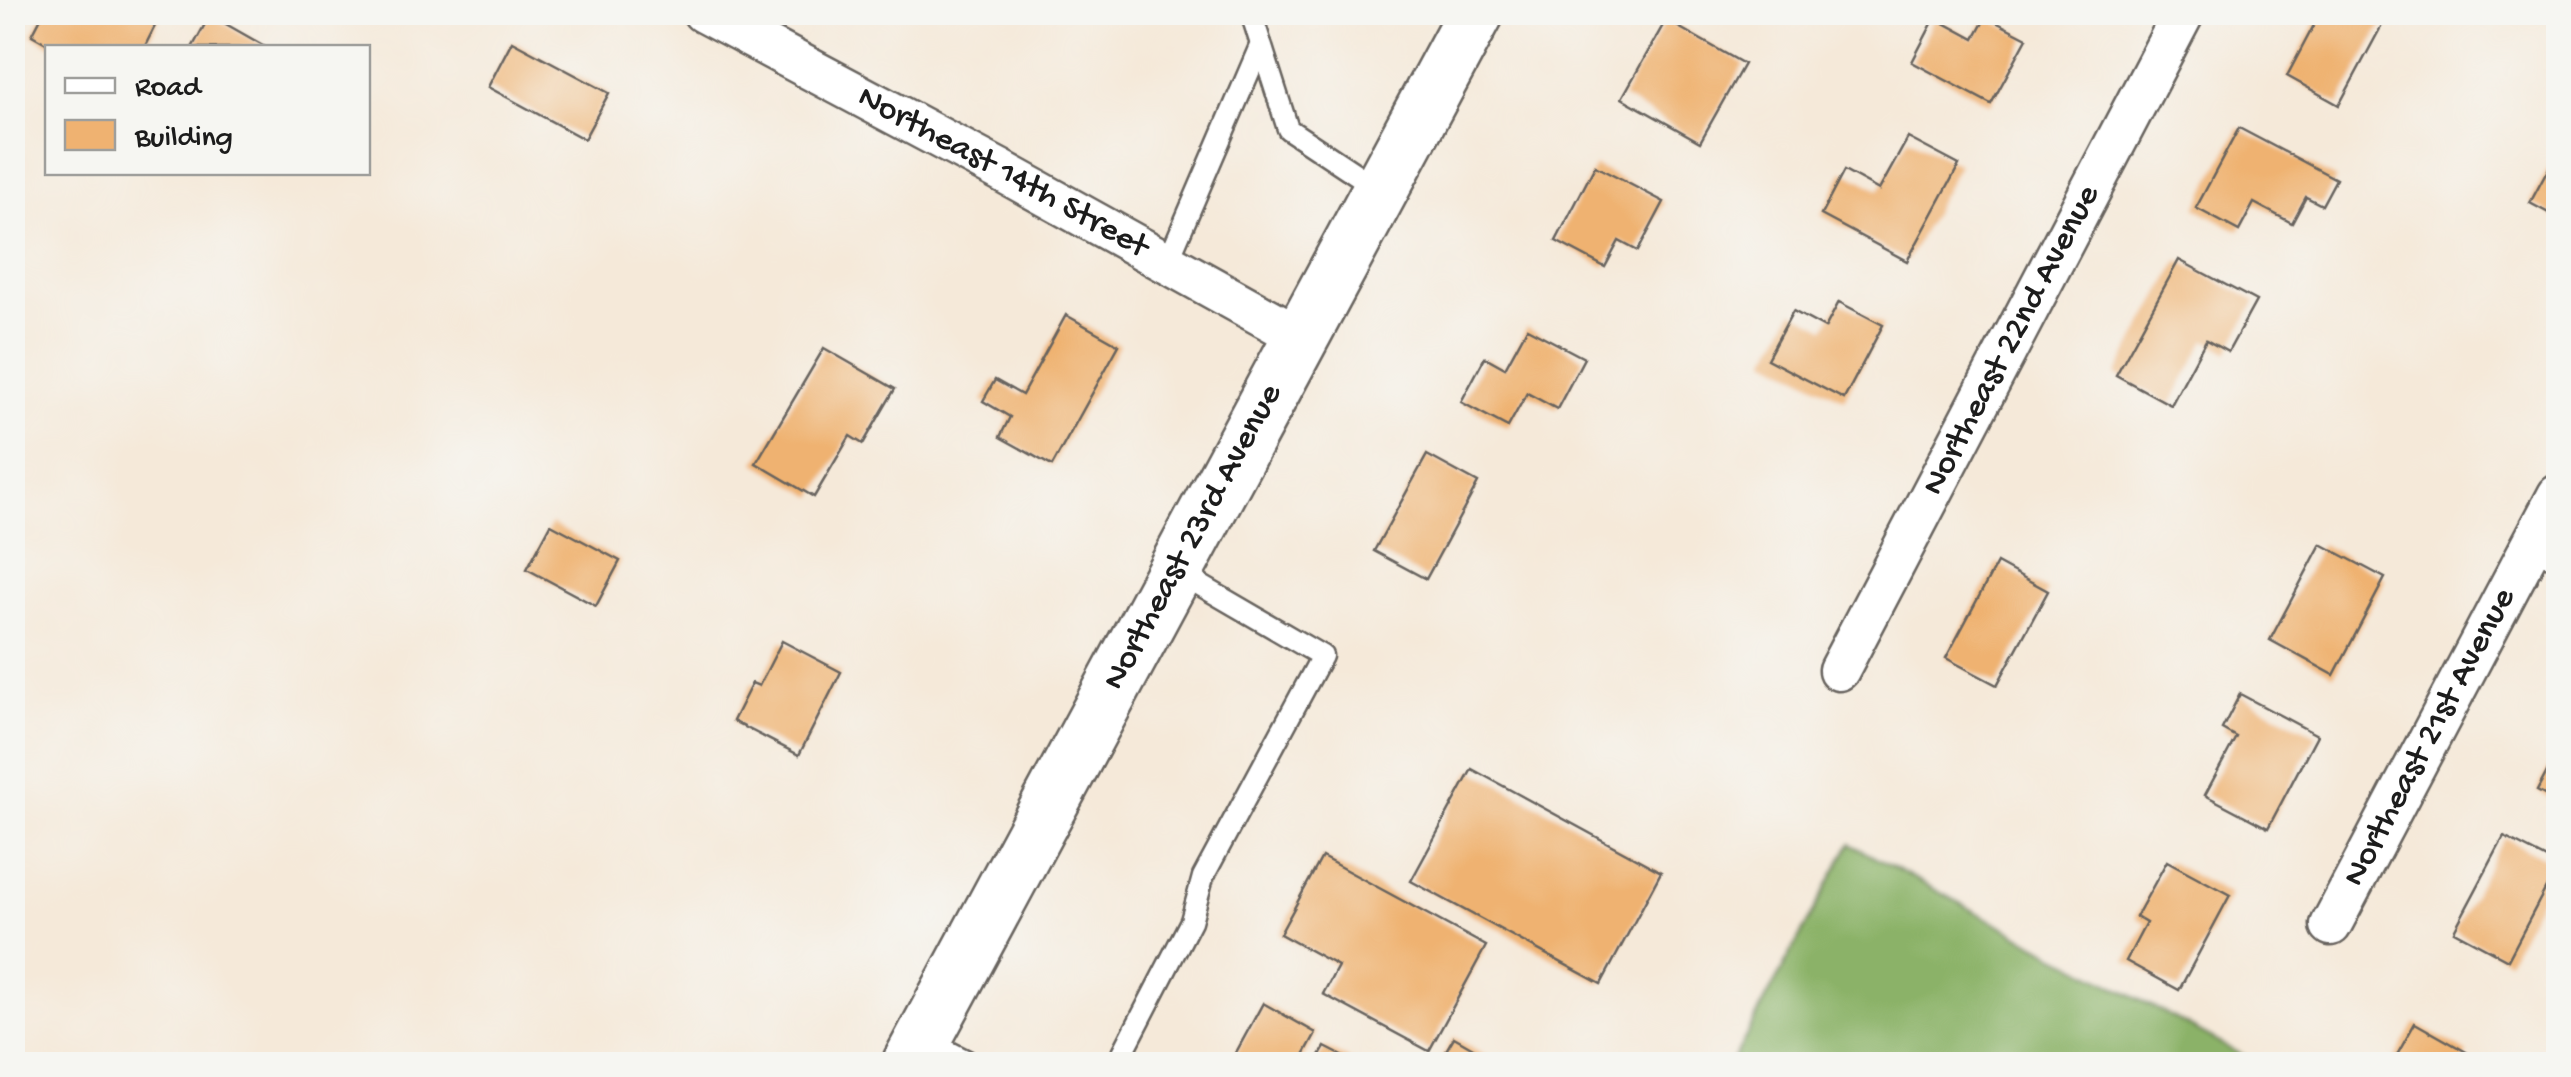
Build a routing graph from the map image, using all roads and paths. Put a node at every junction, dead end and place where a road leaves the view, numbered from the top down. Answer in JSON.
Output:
{"nodes":[{"id":1,"x":703,"y":12,"type":"edge"},
{"id":2,"x":1256,"y":12,"type":"edge"},
{"id":3,"x":1476,"y":12,"type":"edge"},
{"id":4,"x":2184,"y":12,"type":"edge"},
{"id":5,"x":1261,"y":44,"type":"junction"},
{"id":6,"x":1380,"y":190,"type":"junction"},
{"id":7,"x":1167,"y":262,"type":"junction"},
{"id":8,"x":1302,"y":337,"type":"junction"},
{"id":9,"x":2558,"y":495,"type":"edge"},
{"id":10,"x":2545,"y":554,"type":"edge"},
{"id":11,"x":1175,"y":571,"type":"junction"},
{"id":12,"x":1840,"y":670,"type":"dead end"},
{"id":13,"x":2331,"y":925,"type":"dead end"},
{"id":14,"x":917,"y":1052,"type":"edge"},
{"id":15,"x":972,"y":1064,"type":"edge"},
{"id":16,"x":1117,"y":1064,"type":"edge"}],
"edges":[{"from":1,"to":7,"type":"street","name":"Northeast 14th Street"},
{"from":2,"to":5,"type":"lane"},
{"from":3,"to":6,"type":"main road","name":"Northeast 23rd Avenue"},
{"from":4,"to":12,"type":"street","name":"Northeast 22nd Avenue"},
{"from":5,"to":6,"type":"lane"},
{"from":5,"to":7,"type":"lane"},
{"from":6,"to":8,"type":"main road","name":"Northeast 23rd Avenue"},
{"from":7,"to":8,"type":"street","name":"Northeast 14th Street"},
{"from":8,"to":11,"type":"main road","name":"Northeast 23rd Avenue"},
{"from":9,"to":10,"type":"street","name":"Northeast 21st Avenue"},
{"from":10,"to":13,"type":"street","name":"Northeast 21st Avenue"},
{"from":11,"to":14,"type":"main road","name":"Northeast 23rd Avenue"},
{"from":11,"to":16,"type":"lane"},
{"from":14,"to":15,"type":"lane"}]}
